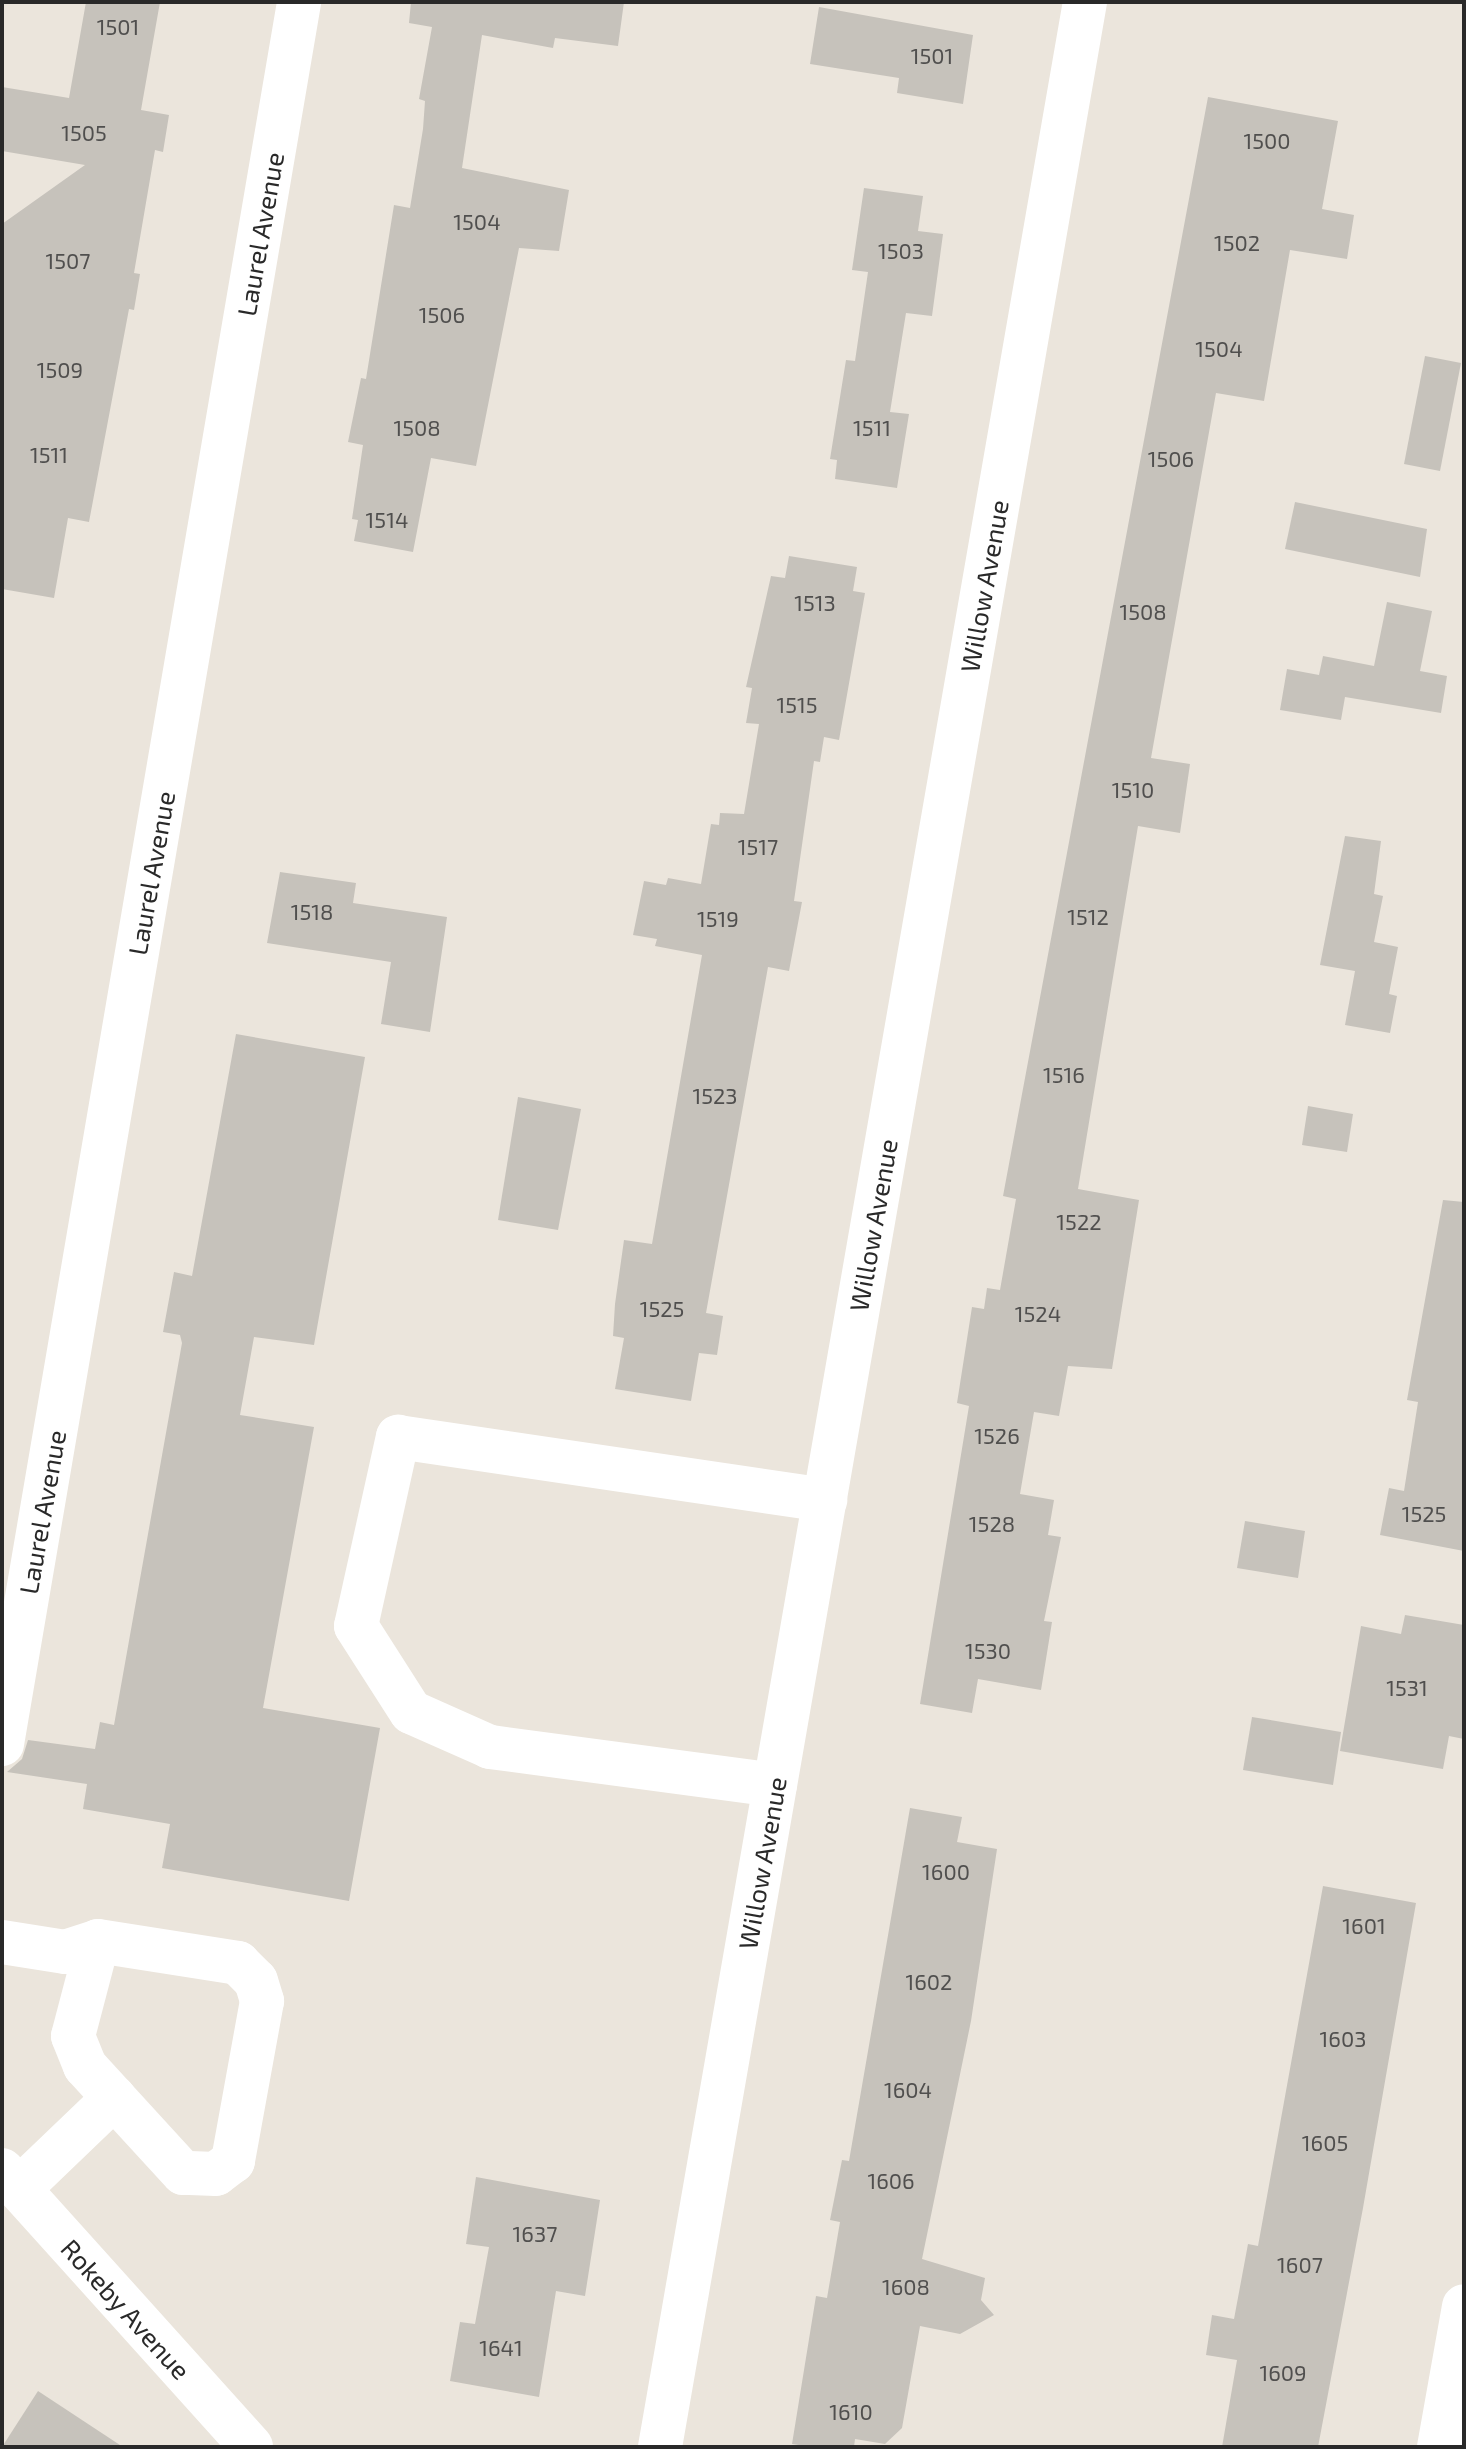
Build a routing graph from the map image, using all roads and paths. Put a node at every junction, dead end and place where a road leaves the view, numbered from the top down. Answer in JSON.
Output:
{"nodes":[{"id":1,"x":299,"y":2,"type":"edge"},
{"id":2,"x":1085,"y":2,"type":"edge"},
{"id":3,"x":825,"y":1500,"type":"junction"},
{"id":4,"x":2,"y":1744,"type":"edge"},
{"id":5,"x":775,"y":1785,"type":"junction"},
{"id":6,"x":98,"y":1941,"type":"junction"},
{"id":7,"x":2,"y":1942,"type":"edge"},
{"id":8,"x":114,"y":2098,"type":"junction"},
{"id":9,"x":10,"y":2180,"type":"edge"},
{"id":10,"x":1464,"y":2306,"type":"edge"},
{"id":11,"x":251,"y":2447,"type":"edge"},
{"id":12,"x":660,"y":2447,"type":"edge"},
{"id":13,"x":1439,"y":2447,"type":"edge"}],
"edges":[{"from":1,"to":4,"type":"street","name":"Laurel Avenue"},
{"from":2,"to":3,"type":"street","name":"Willow Avenue"},
{"from":3,"to":5,"type":"street","name":"Willow Avenue"},
{"from":3,"to":5,"type":"street"},
{"from":5,"to":12,"type":"street","name":"Willow Avenue"},
{"from":6,"to":7,"type":"street"},
{"from":6,"to":8,"type":"street"},
{"from":6,"to":8,"type":"street"},
{"from":8,"to":9,"type":"street"},
{"from":9,"to":11,"type":"street","name":"Rokeby Avenue"},
{"from":10,"to":13,"type":"street"}]}
